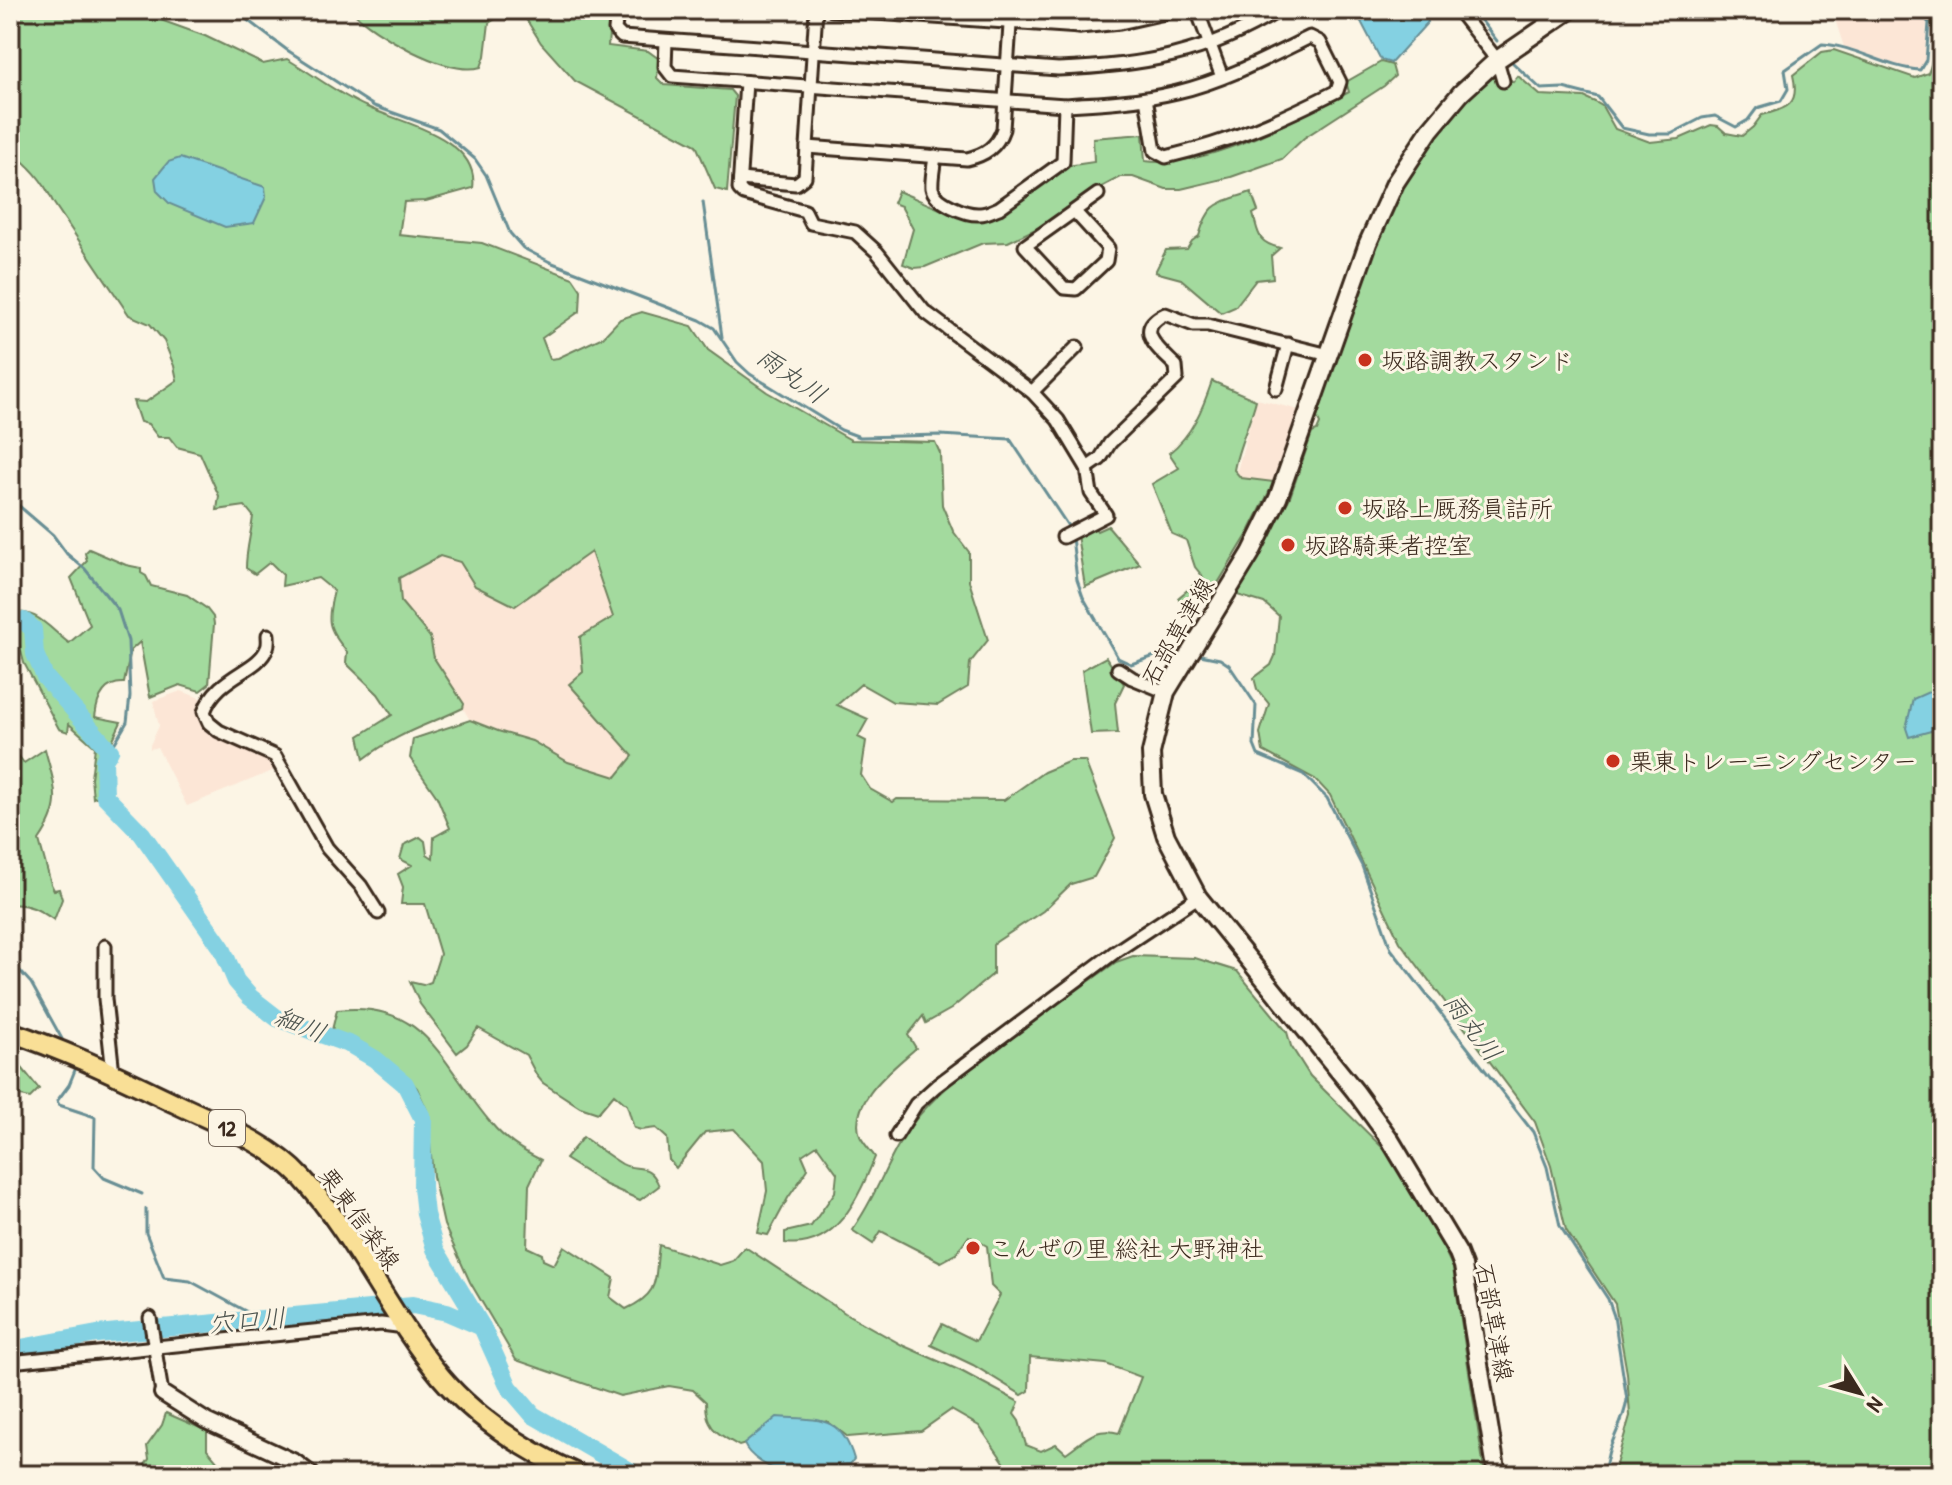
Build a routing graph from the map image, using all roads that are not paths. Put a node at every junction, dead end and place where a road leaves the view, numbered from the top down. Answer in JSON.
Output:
{"nodes":[{"id":1,"x":617,"y":10,"type":"edge"},
{"id":2,"x":816,"y":10,"type":"edge"},
{"id":3,"x":832,"y":10,"type":"edge"},
{"id":4,"x":1081,"y":10,"type":"edge"},
{"id":5,"x":1178,"y":10,"type":"edge"},
{"id":6,"x":1197,"y":10,"type":"edge"},
{"id":7,"x":1279,"y":10,"type":"edge"},
{"id":8,"x":1458,"y":10,"type":"edge"},
{"id":9,"x":1570,"y":10,"type":"edge"},
{"id":10,"x":881,"y":12,"type":"edge"},
{"id":11,"x":946,"y":14,"type":"edge"},
{"id":12,"x":1010,"y":16,"type":"edge"},
{"id":13,"x":1080,"y":27,"type":"junction"},
{"id":14,"x":666,"y":41,"type":"junction"},
{"id":15,"x":1209,"y":45,"type":"junction"},
{"id":16,"x":813,"y":51,"type":"junction"},
{"id":17,"x":1497,"y":60,"type":"junction"},
{"id":18,"x":1007,"y":66,"type":"junction"},
{"id":19,"x":1222,"y":77,"type":"junction"},
{"id":20,"x":1503,"y":81,"type":"dead end"},
{"id":21,"x":746,"y":82,"type":"junction"},
{"id":22,"x":811,"y":86,"type":"junction"},
{"id":23,"x":1146,"y":98,"type":"junction"},
{"id":24,"x":1005,"y":100,"type":"junction"},
{"id":25,"x":1065,"y":105,"type":"junction"},
{"id":26,"x":807,"y":147,"type":"junction"},
{"id":27,"x":935,"y":156,"type":"junction"},
{"id":28,"x":740,"y":179,"type":"junction"},
{"id":29,"x":1098,"y":194,"type":"dead end"},
{"id":30,"x":1075,"y":212,"type":"junction"},
{"id":31,"x":1288,"y":344,"type":"junction"},
{"id":32,"x":1077,"y":347,"type":"dead end"},
{"id":33,"x":1329,"y":355,"type":"junction"},
{"id":34,"x":1276,"y":389,"type":"dead end"},
{"id":35,"x":1032,"y":392,"type":"junction"},
{"id":36,"x":1087,"y":468,"type":"junction"},
{"id":37,"x":1069,"y":535,"type":"dead end"},
{"id":38,"x":268,"y":635,"type":"dead end"},
{"id":39,"x":1118,"y":669,"type":"dead end"},
{"id":40,"x":1166,"y":692,"type":"junction"},
{"id":41,"x":1198,"y":897,"type":"junction"},
{"id":42,"x":378,"y":913,"type":"dead end"},
{"id":43,"x":105,"y":946,"type":"dead end"},
{"id":44,"x":10,"y":1032,"type":"edge"},
{"id":45,"x":113,"y":1073,"type":"junction"},
{"id":46,"x":896,"y":1136,"type":"dead end"},
{"id":47,"x":150,"y":1318,"type":"dead end"},
{"id":48,"x":403,"y":1323,"type":"junction"},
{"id":49,"x":153,"y":1341,"type":"junction"},
{"id":50,"x":10,"y":1362,"type":"edge"},
{"id":51,"x":162,"y":1393,"type":"joint"},
{"id":52,"x":312,"y":1475,"type":"edge"},
{"id":53,"x":579,"y":1475,"type":"edge"},
{"id":54,"x":1497,"y":1475,"type":"edge"}],
"edges":[{"from":1,"to":14,"type":"street"},
{"from":2,"to":16,"type":"street"},
{"from":3,"to":10,"type":"street"},
{"from":4,"to":13,"type":"street"},
{"from":5,"to":13,"type":"street"},
{"from":6,"to":15,"type":"street"},
{"from":7,"to":15,"type":"street"},
{"from":8,"to":17,"type":"street"},
{"from":9,"to":17,"type":"main road","name":"石部草津線"},
{"from":10,"to":11,"type":"street"},
{"from":11,"to":12,"type":"street"},
{"from":12,"to":13,"type":"street"},
{"from":12,"to":18,"type":"street"},
{"from":14,"to":16,"type":"street"},
{"from":14,"to":21,"type":"street"},
{"from":15,"to":18,"type":"street"},
{"from":15,"to":19,"type":"street"},
{"from":16,"to":18,"type":"street"},
{"from":16,"to":22,"type":"street"},
{"from":17,"to":20,"type":"street"},
{"from":17,"to":33,"type":"main road","name":"石部草津線"},
{"from":18,"to":24,"type":"street"},
{"from":19,"to":23,"type":"street"},
{"from":19,"to":23,"type":"street"},
{"from":21,"to":22,"type":"street"},
{"from":21,"to":28,"type":"street"},
{"from":22,"to":24,"type":"street"},
{"from":22,"to":26,"type":"street"},
{"from":23,"to":25,"type":"street"},
{"from":24,"to":25,"type":"street"},
{"from":24,"to":27,"type":"street"},
{"from":25,"to":27,"type":"street"},
{"from":26,"to":27,"type":"street"},
{"from":26,"to":28,"type":"street"},
{"from":28,"to":35,"type":"street"},
{"from":29,"to":30,"type":"street"},
{"from":30,"to":30,"type":"street"},
{"from":31,"to":33,"type":"street"},
{"from":31,"to":34,"type":"street"},
{"from":31,"to":36,"type":"street"},
{"from":32,"to":35,"type":"street"},
{"from":33,"to":40,"type":"main road","name":"石部草津線"},
{"from":35,"to":36,"type":"street"},
{"from":36,"to":37,"type":"street"},
{"from":38,"to":42,"type":"street"},
{"from":39,"to":40,"type":"street"},
{"from":40,"to":41,"type":"main road","name":"石部草津線"},
{"from":41,"to":46,"type":"street"},
{"from":41,"to":54,"type":"main road","name":"石部草津線"},
{"from":43,"to":45,"type":"street"},
{"from":44,"to":45,"type":"main road","name":"栗東信楽線","number":"12"},
{"from":45,"to":48,"type":"main road","name":"栗東信楽線","number":"12"},
{"from":47,"to":49,"type":"street"},
{"from":48,"to":49,"type":"street"},
{"from":48,"to":53,"type":"main road","name":"栗東信楽線","number":"12"},
{"from":49,"to":50,"type":"street"},
{"from":49,"to":51,"type":"street"},
{"from":51,"to":52,"type":"street"}]}
